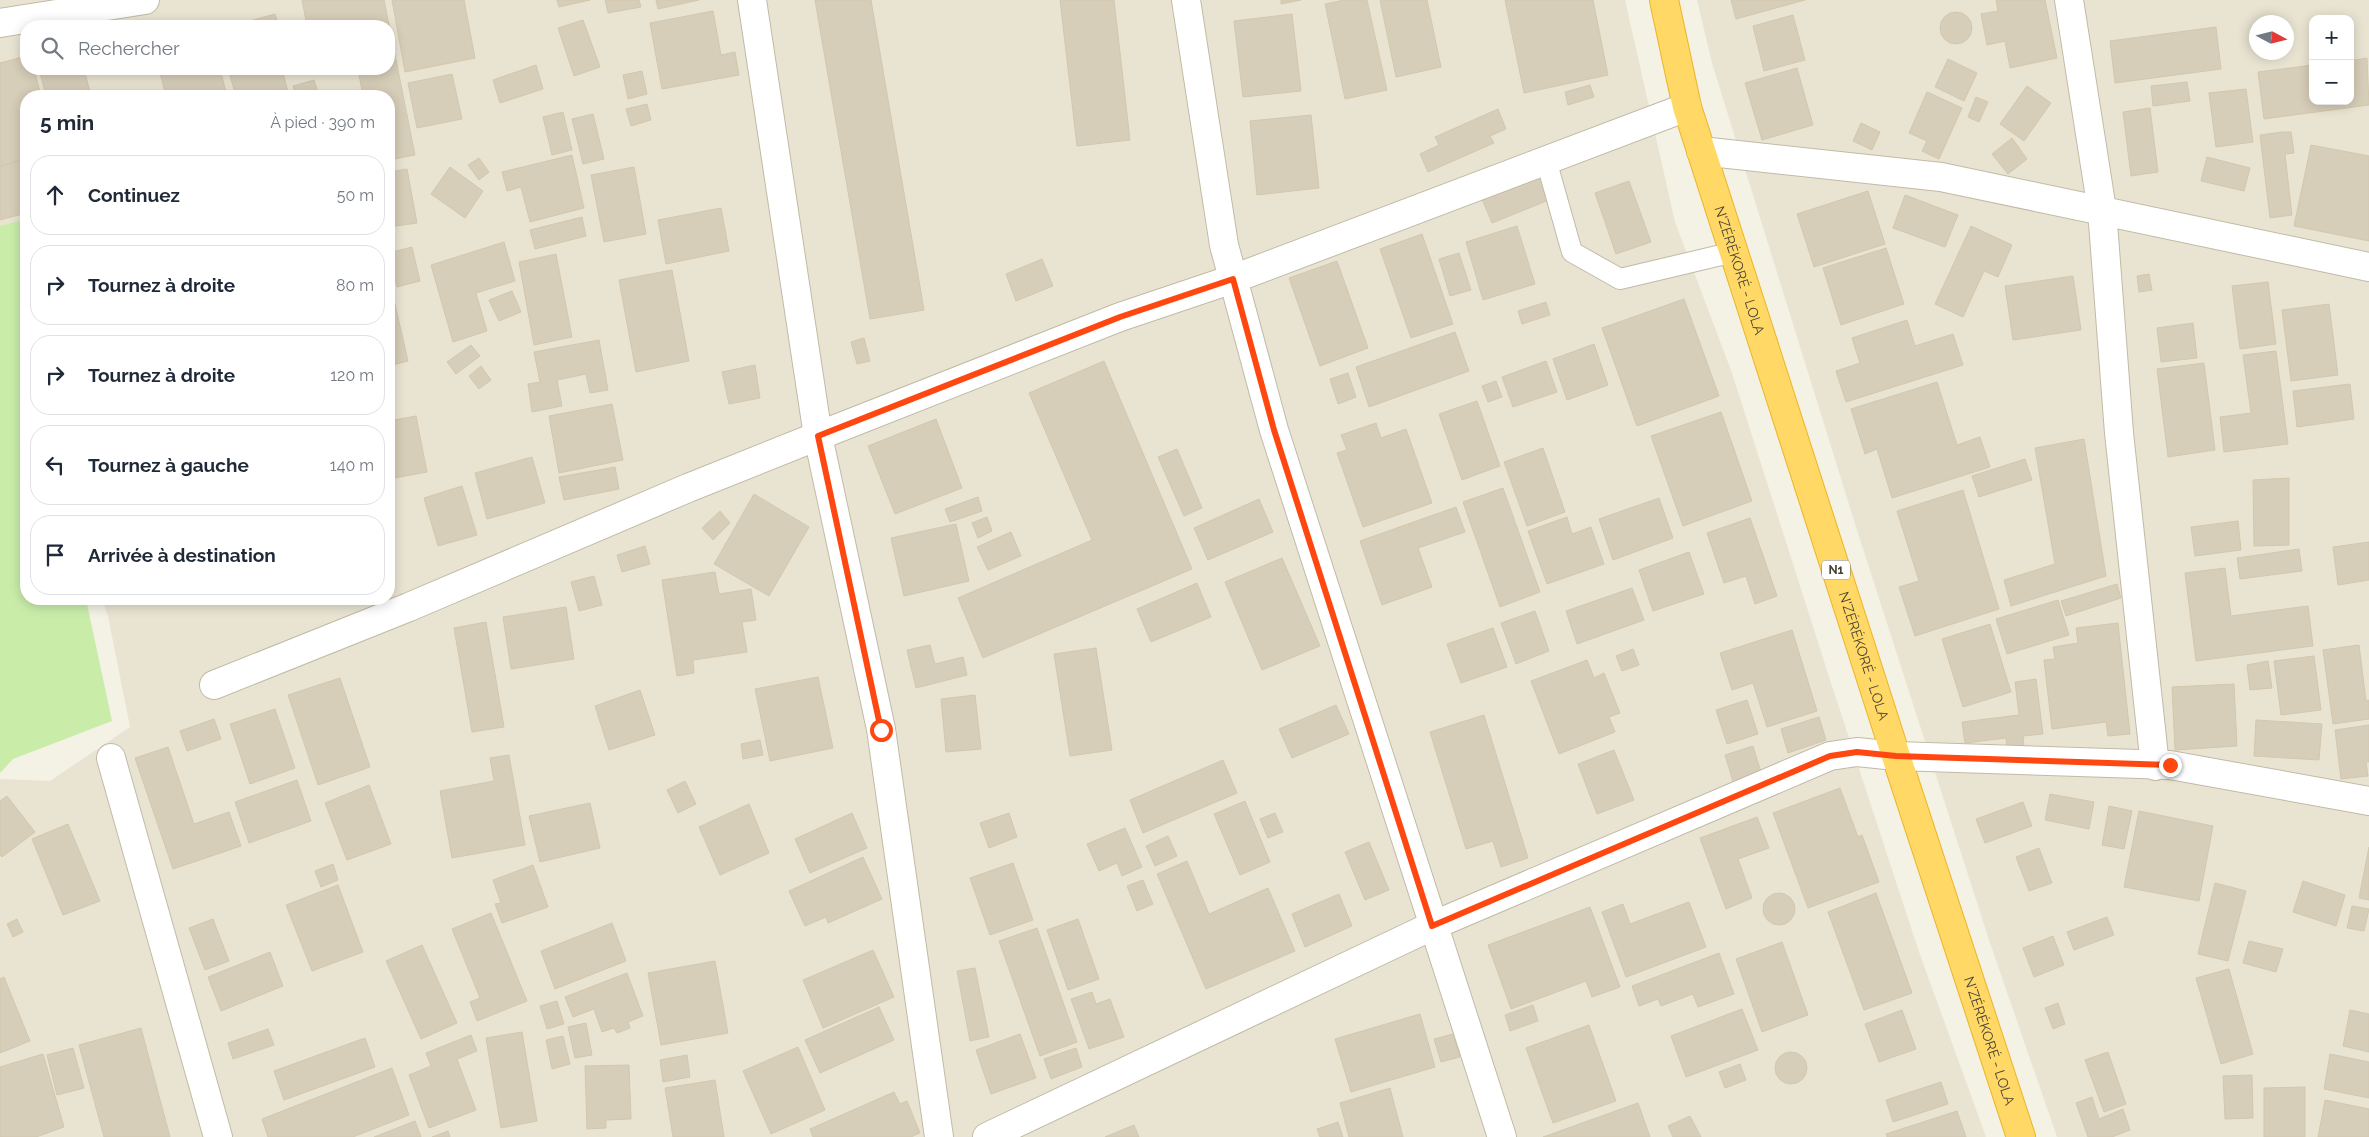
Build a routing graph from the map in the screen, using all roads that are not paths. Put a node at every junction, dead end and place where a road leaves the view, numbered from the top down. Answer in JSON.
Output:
{"nodes":[{"id":1,"x":145,"y":0,"type":"edge"},
{"id":2,"x":752,"y":0,"type":"edge"},
{"id":3,"x":1186,"y":0,"type":"edge"},
{"id":4,"x":1664,"y":0,"type":"edge"},
{"id":5,"x":2069,"y":0,"type":"edge"},
{"id":6,"x":63,"y":7,"type":"edge"},
{"id":7,"x":0,"y":23,"type":"edge"},
{"id":8,"x":1687,"y":107,"type":"junction"},
{"id":9,"x":1701,"y":151,"type":"junction"},
{"id":10,"x":1546,"y":160,"type":"junction"},
{"id":11,"x":2102,"y":210,"type":"junction"},
{"id":12,"x":1734,"y":252,"type":"junction"},
{"id":13,"x":2369,"y":267,"type":"edge"},
{"id":14,"x":1233,"y":279,"type":"junction"},
{"id":15,"x":818,"y":436,"type":"junction"},
{"id":16,"x":214,"y":685,"type":"dead end"},
{"id":17,"x":1896,"y":756,"type":"junction"},
{"id":18,"x":111,"y":758,"type":"dead end"},
{"id":19,"x":2156,"y":766,"type":"junction"},
{"id":20,"x":2369,"y":801,"type":"edge"},
{"id":21,"x":1432,"y":926,"type":"junction"},
{"id":22,"x":218,"y":1137,"type":"edge"},
{"id":23,"x":939,"y":1137,"type":"edge"},
{"id":24,"x":987,"y":1137,"type":"edge"},
{"id":25,"x":1502,"y":1137,"type":"edge"},
{"id":26,"x":2021,"y":1137,"type":"edge"}],
"edges":[{"from":1,"to":6,"type":"street"},
{"from":2,"to":15,"type":"street"},
{"from":3,"to":14,"type":"street"},
{"from":4,"to":8,"type":"highway","name":"N'ZÉRÉKORÉ - LOLA","number":"N1"},
{"from":5,"to":11,"type":"street"},
{"from":6,"to":7,"type":"street"},
{"from":8,"to":9,"type":"highway","name":"N'ZÉRÉKORÉ - LOLA","number":"N1"},
{"from":8,"to":10,"type":"street"},
{"from":9,"to":11,"type":"street"},
{"from":9,"to":12,"type":"highway","name":"N'ZÉRÉKORÉ - LOLA","number":"N1"},
{"from":10,"to":12,"type":"lane"},
{"from":10,"to":14,"type":"street"},
{"from":11,"to":13,"type":"street"},
{"from":11,"to":19,"type":"street"},
{"from":12,"to":17,"type":"highway","name":"N'ZÉRÉKORÉ - LOLA","number":"N1"},
{"from":14,"to":15,"type":"street"},
{"from":14,"to":21,"type":"street"},
{"from":15,"to":16,"type":"street"},
{"from":15,"to":23,"type":"street"},
{"from":17,"to":19,"type":"street"},
{"from":17,"to":21,"type":"street"},
{"from":17,"to":26,"type":"highway","name":"N'ZÉRÉKORÉ - LOLA","number":"N1"},
{"from":18,"to":22,"type":"street"},
{"from":19,"to":20,"type":"street"},
{"from":21,"to":24,"type":"street"},
{"from":21,"to":25,"type":"street"}]}
